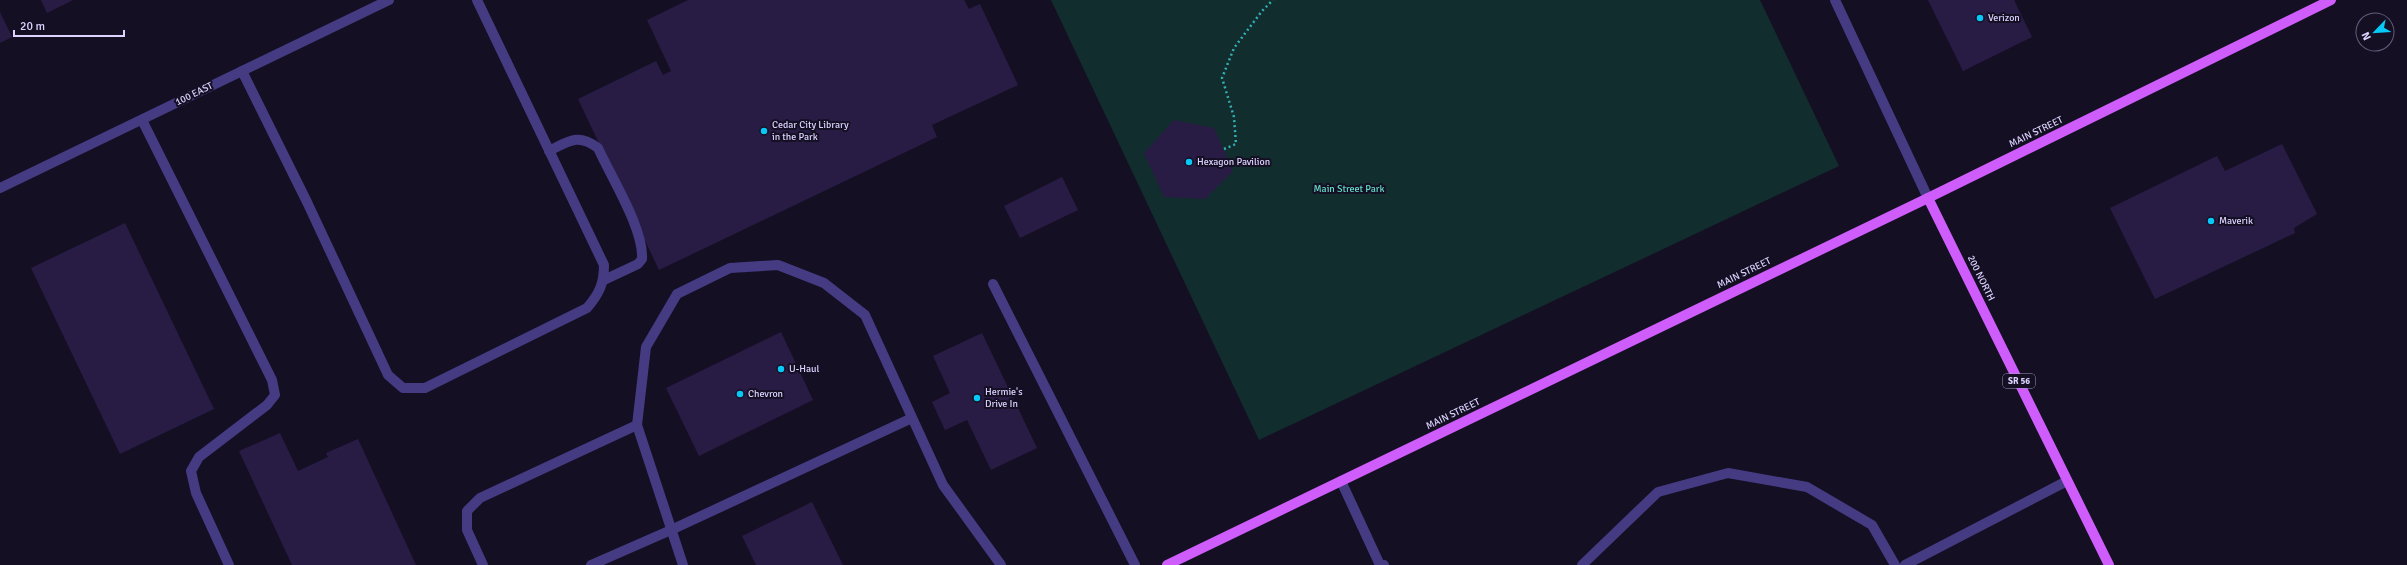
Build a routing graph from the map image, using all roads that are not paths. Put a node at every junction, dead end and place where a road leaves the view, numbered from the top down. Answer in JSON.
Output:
{"nodes":[{"id":1,"x":389,"y":0,"type":"edge"},
{"id":2,"x":477,"y":0,"type":"edge"},
{"id":3,"x":1835,"y":0,"type":"edge"},
{"id":4,"x":2331,"y":0,"type":"edge"},
{"id":5,"x":242,"y":71,"type":"junction"},
{"id":6,"x":142,"y":120,"type":"junction"},
{"id":7,"x":550,"y":151,"type":"junction"},
{"id":8,"x":0,"y":188,"type":"edge"},
{"id":9,"x":1928,"y":198,"type":"junction"},
{"id":10,"x":604,"y":280,"type":"junction"},
{"id":11,"x":993,"y":284,"type":"dead end"},
{"id":12,"x":912,"y":418,"type":"junction"},
{"id":13,"x":636,"y":425,"type":"junction"},
{"id":14,"x":1341,"y":481,"type":"junction"},
{"id":15,"x":2067,"y":481,"type":"junction"},
{"id":16,"x":671,"y":530,"type":"junction"},
{"id":17,"x":229,"y":565,"type":"edge"},
{"id":18,"x":483,"y":565,"type":"edge"},
{"id":19,"x":591,"y":565,"type":"edge"},
{"id":20,"x":683,"y":565,"type":"edge"},
{"id":21,"x":1001,"y":565,"type":"edge"},
{"id":22,"x":1135,"y":565,"type":"edge"},
{"id":23,"x":1167,"y":565,"type":"edge"},
{"id":24,"x":1380,"y":565,"type":"edge"},
{"id":25,"x":1384,"y":565,"type":"edge"},
{"id":26,"x":1582,"y":565,"type":"edge"},
{"id":27,"x":1895,"y":565,"type":"edge"},
{"id":28,"x":1905,"y":565,"type":"edge"},
{"id":29,"x":2109,"y":565,"type":"edge"}],
"edges":[{"from":1,"to":5,"type":"street","name":"100 EAST"},
{"from":2,"to":7,"type":"street"},
{"from":3,"to":9,"type":"street","name":"200 NORTH"},
{"from":4,"to":9,"type":"main road","name":"MAIN STREET"},
{"from":5,"to":6,"type":"street","name":"100 EAST"},
{"from":5,"to":10,"type":"street"},
{"from":6,"to":8,"type":"street","name":"100 EAST"},
{"from":6,"to":17,"type":"street"},
{"from":7,"to":10,"type":"street"},
{"from":7,"to":10,"type":"street"},
{"from":9,"to":14,"type":"main road","name":"MAIN STREET"},
{"from":9,"to":15,"type":"main road","name":"200 NORTH","number":"SR 56"},
{"from":11,"to":22,"type":"street"},
{"from":12,"to":13,"type":"street"},
{"from":12,"to":16,"type":"street"},
{"from":12,"to":21,"type":"street"},
{"from":13,"to":16,"type":"street"},
{"from":13,"to":18,"type":"street"},
{"from":14,"to":23,"type":"main road","name":"MAIN STREET"},
{"from":14,"to":24,"type":"street"},
{"from":15,"to":28,"type":"street"},
{"from":15,"to":29,"type":"main road","name":"200 NORTH","number":"SR 56"},
{"from":16,"to":19,"type":"street"},
{"from":16,"to":20,"type":"street"},
{"from":24,"to":25,"type":"street"},
{"from":26,"to":27,"type":"street"}]}
